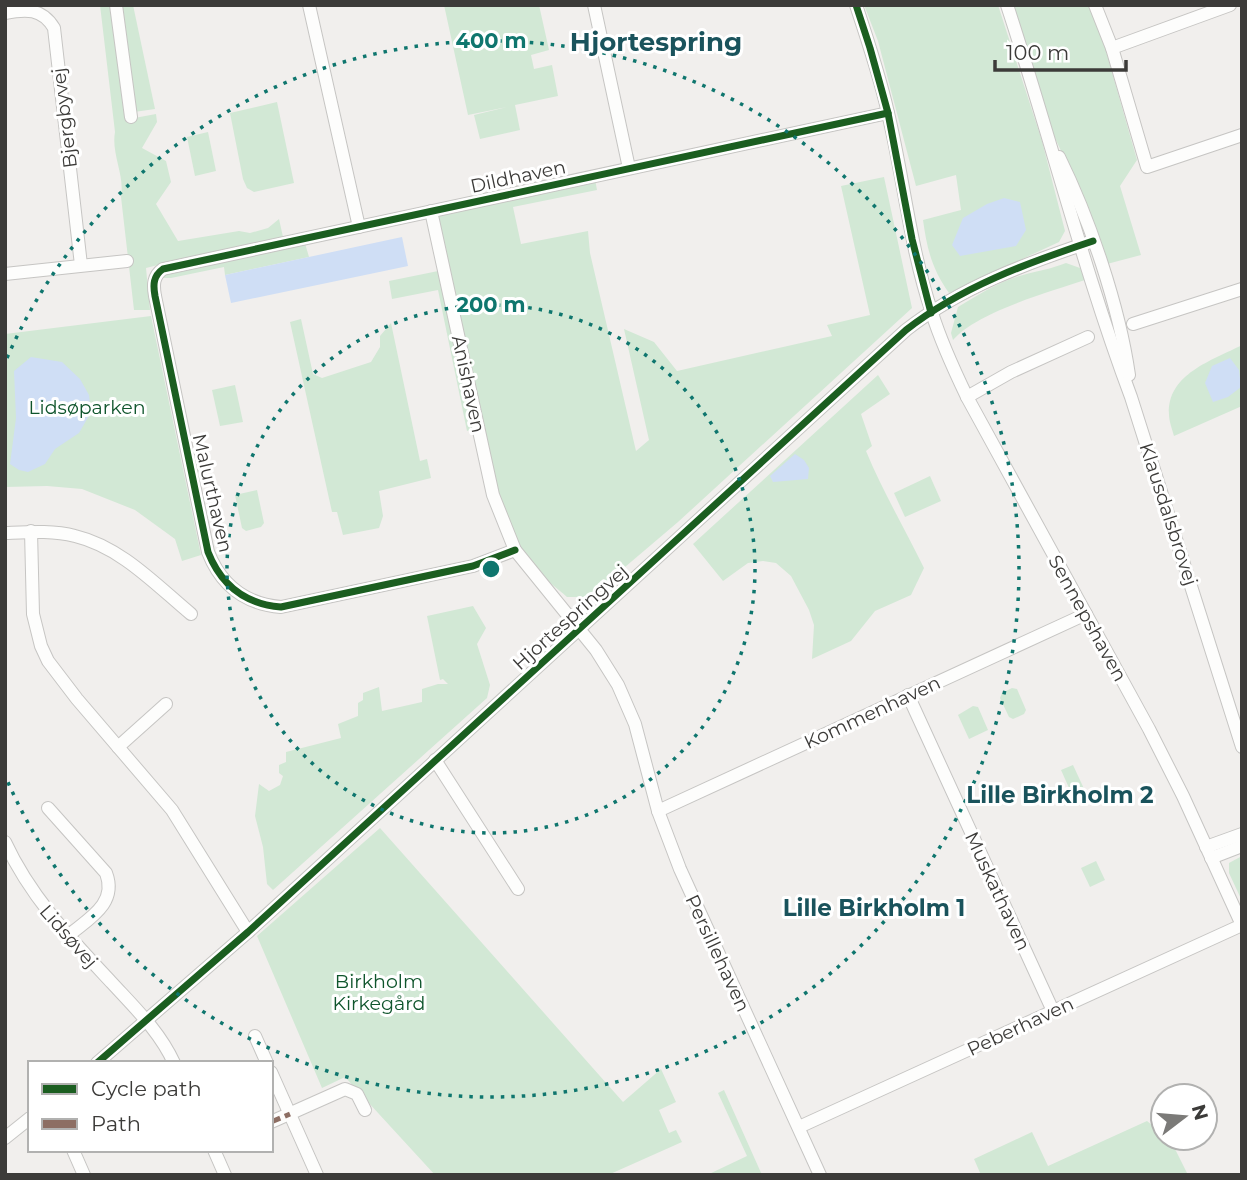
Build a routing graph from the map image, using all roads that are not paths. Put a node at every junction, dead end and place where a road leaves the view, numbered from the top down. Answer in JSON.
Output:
{"nodes":[{"id":1,"x":116,"y":5,"type":"edge"},
{"id":2,"x":309,"y":5,"type":"edge"},
{"id":3,"x":594,"y":5,"type":"edge"},
{"id":4,"x":856,"y":5,"type":"edge"},
{"id":5,"x":1095,"y":5,"type":"edge"},
{"id":6,"x":1230,"y":5,"type":"edge"},
{"id":7,"x":1007,"y":6,"type":"edge"},
{"id":8,"x":5,"y":13,"type":"edge"},
{"id":9,"x":1112,"y":48,"type":"junction"},
{"id":10,"x":888,"y":113,"type":"junction"},
{"id":11,"x":131,"y":117,"type":"dead end"},
{"id":12,"x":1242,"y":135,"type":"edge"},
{"id":13,"x":629,"y":168,"type":"junction"},
{"id":14,"x":431,"y":211,"type":"junction"},
{"id":15,"x":359,"y":228,"type":"junction"},
{"id":16,"x":1086,"y":243,"type":"junction"},
{"id":17,"x":127,"y":261,"type":"dead end"},
{"id":18,"x":81,"y":265,"type":"junction"},
{"id":19,"x":5,"y":274,"type":"edge"},
{"id":20,"x":157,"y":274,"type":"joint"},
{"id":21,"x":1242,"y":289,"type":"edge"},
{"id":22,"x":932,"y":313,"type":"junction"},
{"id":23,"x":1133,"y":324,"type":"dead end"},
{"id":24,"x":1088,"y":337,"type":"dead end"},
{"id":25,"x":967,"y":397,"type":"junction"},
{"id":26,"x":31,"y":531,"type":"junction"},
{"id":27,"x":5,"y":533,"type":"edge"},
{"id":28,"x":515,"y":550,"type":"junction"},
{"id":29,"x":191,"y":614,"type":"dead end"},
{"id":30,"x":1086,"y":614,"type":"junction"},
{"id":31,"x":580,"y":630,"type":"junction"},
{"id":32,"x":1206,"y":631,"type":"junction"},
{"id":33,"x":908,"y":695,"type":"junction"},
{"id":34,"x":166,"y":704,"type":"dead end"},
{"id":35,"x":1242,"y":721,"type":"edge"},
{"id":36,"x":635,"y":724,"type":"joint"},
{"id":37,"x":118,"y":747,"type":"junction"},
{"id":38,"x":1242,"y":747,"type":"edge"},
{"id":39,"x":435,"y":760,"type":"junction"},
{"id":40,"x":48,"y":808,"type":"dead end"},
{"id":41,"x":658,"y":811,"type":"junction"},
{"id":42,"x":1242,"y":834,"type":"edge"},
{"id":43,"x":5,"y":842,"type":"edge"},
{"id":44,"x":1242,"y":846,"type":"edge"},
{"id":45,"x":1225,"y":852,"type":"junction"},
{"id":46,"x":1242,"y":852,"type":"edge"},
{"id":47,"x":1208,"y":853,"type":"junction"},
{"id":48,"x":518,"y":890,"type":"dead end"},
{"id":49,"x":1242,"y":925,"type":"edge"},
{"id":50,"x":248,"y":932,"type":"junction"},
{"id":51,"x":68,"y":936,"type":"junction"},
{"id":52,"x":1053,"y":1011,"type":"junction"},
{"id":53,"x":146,"y":1020,"type":"junction"},
{"id":54,"x":255,"y":1036,"type":"dead end"},
{"id":55,"x":99,"y":1061,"type":"edge"},
{"id":56,"x":173,"y":1061,"type":"edge"},
{"id":57,"x":266,"y":1061,"type":"edge"},
{"id":58,"x":273,"y":1076,"type":"edge"},
{"id":59,"x":365,"y":1110,"type":"dead end"},
{"id":60,"x":290,"y":1114,"type":"junction"},
{"id":61,"x":28,"y":1120,"type":"edge"},
{"id":62,"x":273,"y":1121,"type":"edge"},
{"id":63,"x":799,"y":1127,"type":"junction"},
{"id":64,"x":5,"y":1138,"type":"edge"},
{"id":65,"x":74,"y":1152,"type":"edge"},
{"id":66,"x":215,"y":1152,"type":"edge"},
{"id":67,"x":84,"y":1175,"type":"edge"},
{"id":68,"x":225,"y":1175,"type":"edge"},
{"id":69,"x":317,"y":1175,"type":"edge"},
{"id":70,"x":820,"y":1175,"type":"edge"}],
"edges":[{"from":1,"to":11,"type":"street"},
{"from":2,"to":15,"type":"street"},
{"from":3,"to":13,"type":"street"},
{"from":4,"to":10,"type":"street","name":"Sennepshaven"},
{"from":5,"to":9,"type":"street"},
{"from":6,"to":9,"type":"street"},
{"from":7,"to":16,"type":"street","name":"Klausdalsbrovej"},
{"from":8,"to":18,"type":"street","name":"Bjergbyvej"},
{"from":9,"to":12,"type":"street"},
{"from":10,"to":13,"type":"street","name":"Dildhaven"},
{"from":10,"to":22,"type":"street","name":"Sennepshaven"},
{"from":13,"to":14,"type":"street","name":"Dildhaven"},
{"from":14,"to":15,"type":"street","name":"Dildhaven"},
{"from":14,"to":28,"type":"street","name":"Anishaven"},
{"from":15,"to":20,"type":"street","name":"Dildhaven"},
{"from":16,"to":22,"type":"street","name":"Hjortespringvej"},
{"from":16,"to":32,"type":"street","name":"Klausdalsbrovej"},
{"from":17,"to":18,"type":"street"},
{"from":18,"to":19,"type":"street"},
{"from":20,"to":28,"type":"street","name":"Malurthaven"},
{"from":21,"to":23,"type":"street"},
{"from":22,"to":25,"type":"street","name":"Sennepshaven"},
{"from":22,"to":31,"type":"street","name":"Hjortespringvej"},
{"from":24,"to":25,"type":"street"},
{"from":25,"to":30,"type":"street","name":"Sennepshaven"},
{"from":26,"to":27,"type":"street"},
{"from":26,"to":29,"type":"street"},
{"from":26,"to":37,"type":"street"},
{"from":28,"to":31,"type":"street"},
{"from":30,"to":33,"type":"street","name":"Kommenhaven"},
{"from":30,"to":47,"type":"street","name":"Sennepshaven"},
{"from":31,"to":36,"type":"street","name":"Hjortespringvej"},
{"from":31,"to":39,"type":"street","name":"Hjortespringvej"},
{"from":32,"to":35,"type":"street","name":"Klausdalsbrovej"},
{"from":32,"to":38,"type":"street","name":"Klausdalsbrovej"},
{"from":33,"to":41,"type":"street","name":"Kommenhaven"},
{"from":33,"to":52,"type":"street","name":"Muskathaven"},
{"from":34,"to":37,"type":"street"},
{"from":36,"to":41,"type":"street","name":"Persillehaven"},
{"from":37,"to":50,"type":"street"},
{"from":39,"to":48,"type":"street"},
{"from":39,"to":50,"type":"street","name":"Hjortespringvej"},
{"from":40,"to":51,"type":"street"},
{"from":41,"to":63,"type":"street","name":"Persillehaven"},
{"from":42,"to":47,"type":"street"},
{"from":43,"to":51,"type":"street","name":"Lidsøvej"},
{"from":44,"to":45,"type":"street"},
{"from":45,"to":46,"type":"street"},
{"from":45,"to":47,"type":"street"},
{"from":47,"to":49,"type":"street","name":"Sennepshaven"},
{"from":49,"to":52,"type":"street","name":"Peberhaven"},
{"from":50,"to":53,"type":"street","name":"Hjortespringvej"},
{"from":51,"to":53,"type":"street","name":"Lidsøvej"},
{"from":52,"to":63,"type":"street","name":"Peberhaven"},
{"from":53,"to":55,"type":"street","name":"Hjortespringvej"},
{"from":53,"to":56,"type":"street","name":"Lidsøvej"},
{"from":54,"to":57,"type":"street"},
{"from":58,"to":60,"type":"street"},
{"from":59,"to":60,"type":"street"},
{"from":60,"to":62,"type":"street"},
{"from":60,"to":69,"type":"street"},
{"from":61,"to":64,"type":"street"},
{"from":63,"to":70,"type":"street","name":"Persillehaven"},
{"from":65,"to":67,"type":"street"},
{"from":66,"to":68,"type":"street"}]}
